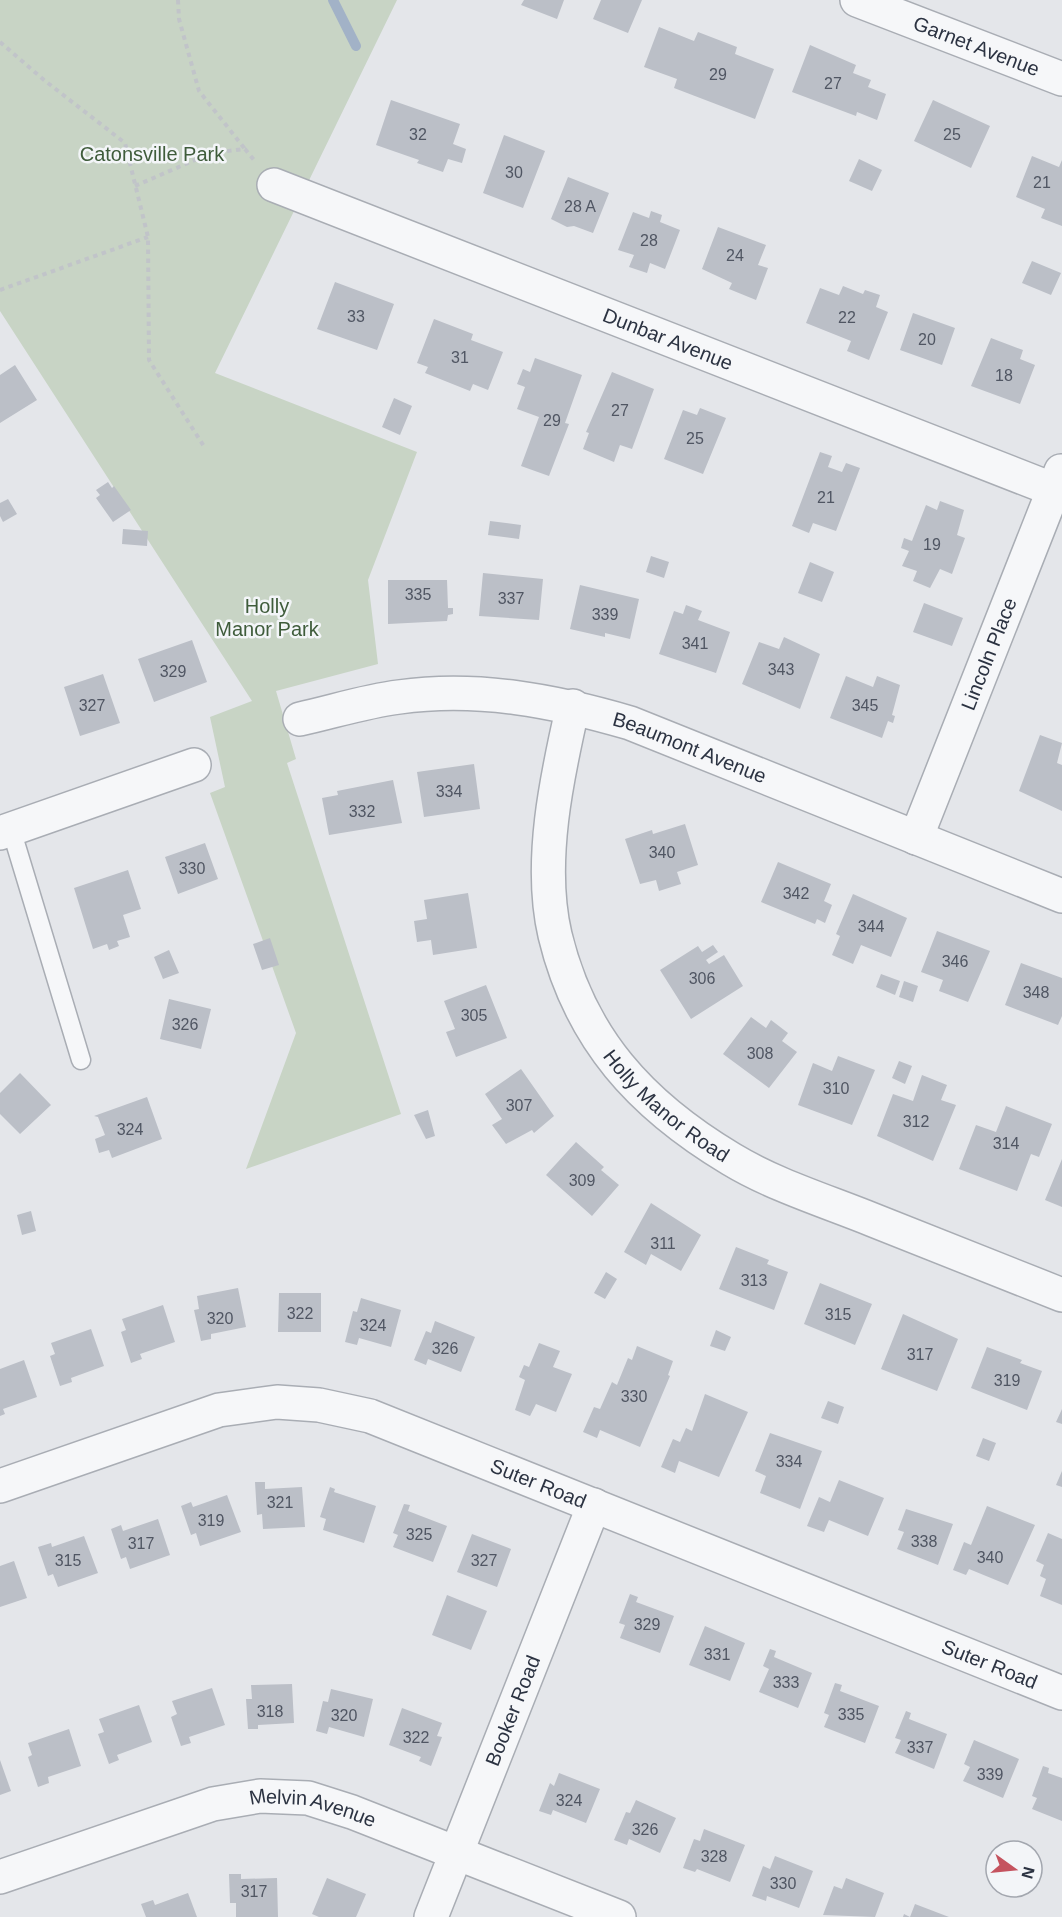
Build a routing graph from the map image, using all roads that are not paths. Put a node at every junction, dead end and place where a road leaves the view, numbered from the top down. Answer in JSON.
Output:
{"nodes":[{"id":1,"x":857,"y":0,"type":"edge"},
{"id":2,"x":1062,"y":79,"type":"edge"},
{"id":3,"x":274,"y":185,"type":"road end"},
{"id":4,"x":1059,"y":484,"type":"edge"},
{"id":5,"x":573,"y":706,"type":"junction"},
{"id":6,"x":300,"y":719,"type":"dead end"},
{"id":7,"x":194,"y":765,"type":"dead end"},
{"id":8,"x":6,"y":831,"type":"edge"},
{"id":9,"x":916,"y":838,"type":"junction"},
{"id":10,"x":1062,"y":896,"type":"edge"},
{"id":11,"x":81,"y":1060,"type":"dead end"},
{"id":12,"x":1062,"y":1295,"type":"edge"},
{"id":13,"x":0,"y":1486,"type":"edge"},
{"id":14,"x":594,"y":1505,"type":"junction"},
{"id":15,"x":1062,"y":1693,"type":"edge"},
{"id":16,"x":457,"y":1853,"type":"junction"},
{"id":17,"x":0,"y":1877,"type":"edge"},
{"id":18,"x":431,"y":1917,"type":"edge"},
{"id":19,"x":619,"y":1917,"type":"edge"}],
"edges":[{"from":1,"to":2,"type":"street","name":"Garnet Avenue"},
{"from":3,"to":4,"type":"street","name":"Dunbar Avenue"},
{"from":4,"to":9,"type":"street","name":"Lincoln Place"},
{"from":5,"to":6,"type":"street","name":"Beaumont Avenue"},
{"from":5,"to":9,"type":"street","name":"Beaumont Avenue"},
{"from":5,"to":12,"type":"street","name":"Holly Manor Road"},
{"from":7,"to":8,"type":"street"},
{"from":8,"to":11,"type":"lane"},
{"from":9,"to":10,"type":"street","name":"Beaumont Avenue"},
{"from":13,"to":14,"type":"street","name":"Suter Road"},
{"from":14,"to":15,"type":"street","name":"Suter Road"},
{"from":14,"to":16,"type":"street","name":"Booker Road"},
{"from":16,"to":17,"type":"street","name":"Melvin Avenue"},
{"from":16,"to":18,"type":"street","name":"Booker Road"},
{"from":16,"to":19,"type":"street","name":"Melvin Avenue"}]}
